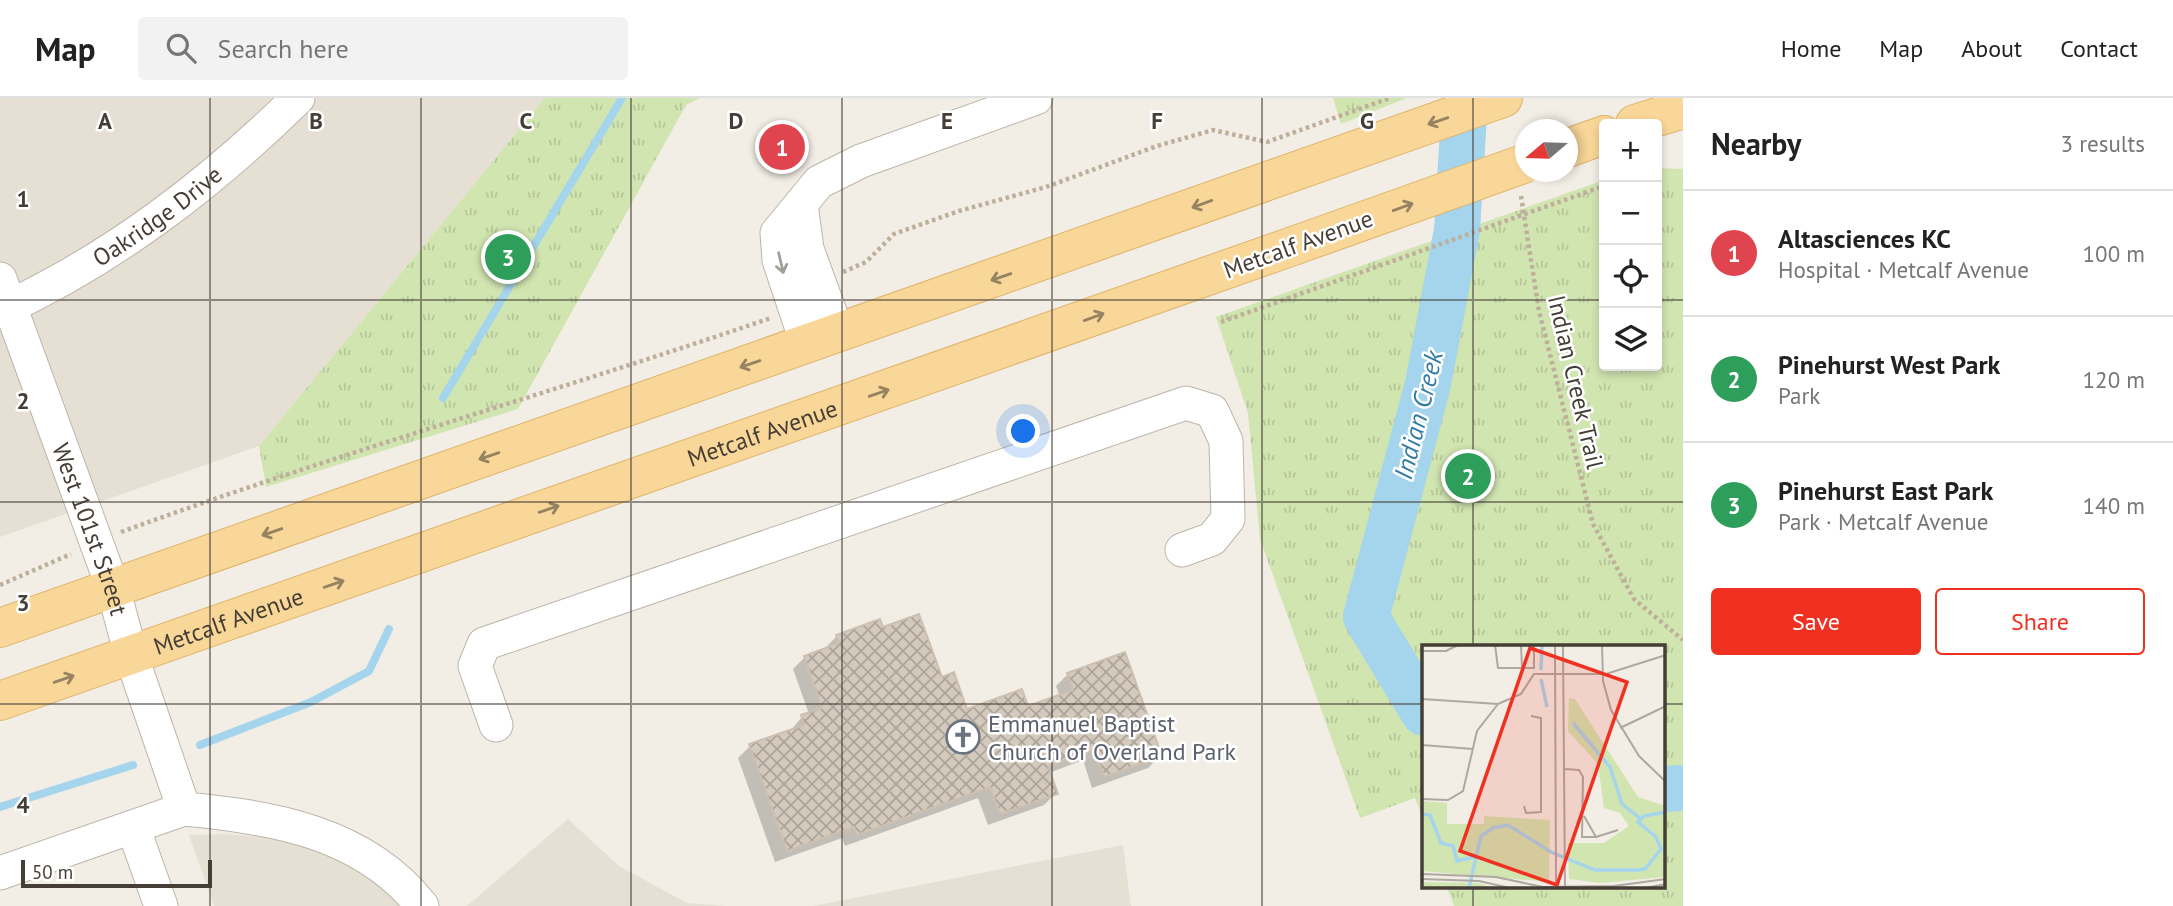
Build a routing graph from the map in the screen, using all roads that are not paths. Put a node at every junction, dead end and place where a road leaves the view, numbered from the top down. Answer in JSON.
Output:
{"nodes":[{"id":1,"x":298,"y":98,"type":"edge"},
{"id":2,"x":1036,"y":98,"type":"edge"},
{"id":3,"x":1503,"y":98,"type":"edge"},
{"id":4,"x":1599,"y":137,"type":"edge"},
{"id":5,"x":1578,"y":144,"type":"edge"},
{"id":6,"x":1515,"y":178,"type":"edge"},
{"id":7,"x":801,"y":204,"type":"junction"},
{"id":8,"x":4,"y":299,"type":"edge"},
{"id":9,"x":822,"y":339,"type":"junction"},
{"id":10,"x":1182,"y":550,"type":"dead end"},
{"id":11,"x":113,"y":588,"type":"junction"},
{"id":12,"x":0,"y":628,"type":"edge"},
{"id":13,"x":131,"y":655,"type":"junction"},
{"id":14,"x":0,"y":701,"type":"edge"},
{"id":15,"x":496,"y":725,"type":"dead end"},
{"id":16,"x":184,"y":809,"type":"junction"},
{"id":17,"x":133,"y":827,"type":"junction"},
{"id":18,"x":0,"y":873,"type":"edge"},
{"id":19,"x":162,"y":906,"type":"edge"},
{"id":20,"x":422,"y":906,"type":"edge"}],
"edges":[{"from":1,"to":8,"type":"street","name":"Oakridge Drive"},
{"from":2,"to":7,"type":"street"},
{"from":3,"to":9,"type":"main road","one_way":true},
{"from":4,"to":5,"type":"main road"},
{"from":13,"to":6,"type":"main road","name":"Metcalf Avenue","one_way":true,"bridge":true},
{"from":7,"to":9,"type":"street"},
{"from":7,"to":9,"type":"street","one_way":true},
{"from":8,"to":11,"type":"street","name":"West 101st Street"},
{"from":9,"to":11,"type":"main road","one_way":true},
{"from":10,"to":15,"type":"street"},
{"from":11,"to":12,"type":"main road"},
{"from":11,"to":13,"type":"street","name":"West 101st Street"},
{"from":14,"to":13,"type":"main road","name":"Metcalf Avenue","one_way":true},
{"from":13,"to":16,"type":"street","name":"West 101st Street"},
{"from":16,"to":17,"type":"street"},
{"from":16,"to":20,"type":"street"},
{"from":17,"to":18,"type":"street"},
{"from":17,"to":19,"type":"street"}]}
